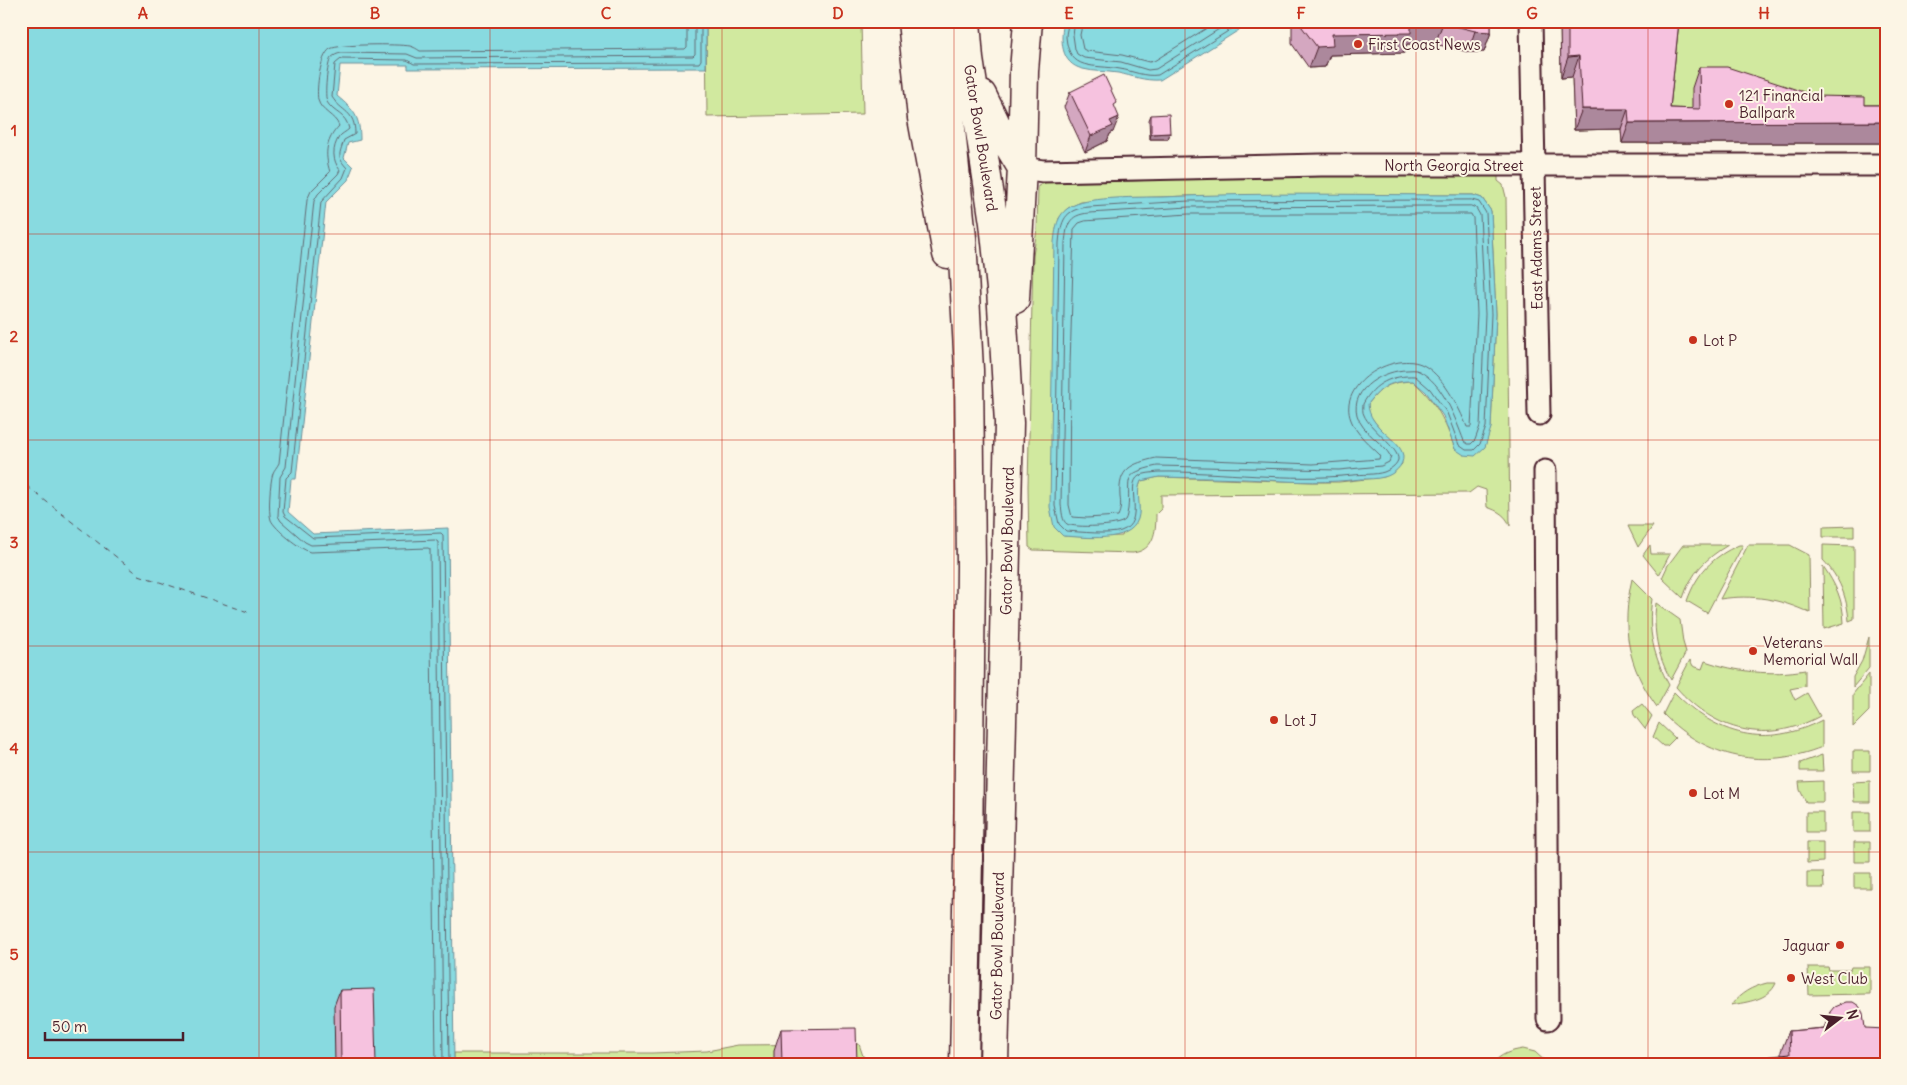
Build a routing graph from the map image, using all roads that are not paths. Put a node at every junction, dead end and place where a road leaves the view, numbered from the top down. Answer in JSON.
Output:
{"nodes":[{"id":1,"x":912,"y":21,"type":"edge"},
{"id":2,"x":940,"y":21,"type":"edge"},
{"id":3,"x":966,"y":21,"type":"edge"},
{"id":4,"x":1028,"y":21,"type":"edge"},
{"id":5,"x":1532,"y":21,"type":"edge"},
{"id":6,"x":969,"y":59,"type":"junction"},
{"id":7,"x":1534,"y":164,"type":"junction"},
{"id":8,"x":1886,"y":165,"type":"edge"},
{"id":9,"x":1022,"y":168,"type":"junction"},
{"id":10,"x":969,"y":370,"type":"junction"},
{"id":11,"x":1539,"y":414,"type":"dead end"},
{"id":12,"x":1009,"y":423,"type":"junction"},
{"id":13,"x":1546,"y":472,"type":"dead end"},
{"id":14,"x":1548,"y":1018,"type":"dead end"},
{"id":15,"x":964,"y":1064,"type":"edge"},
{"id":16,"x":994,"y":1064,"type":"edge"}],
"edges":[{"from":1,"to":10,"type":"main road"},
{"from":2,"to":10,"type":"main road","name":"Gator Bowl Boulevard"},
{"from":3,"to":6,"type":"main road","name":"Gator Bowl Boulevard"},
{"from":4,"to":9,"type":"main road"},
{"from":5,"to":7,"type":"street","name":"East Adams Street"},
{"from":6,"to":9,"type":"main road"},
{"from":6,"to":12,"type":"main road","name":"Gator Bowl Boulevard"},
{"from":7,"to":8,"type":"street","name":"North Georgia Street"},
{"from":7,"to":9,"type":"street","name":"North Georgia Street"},
{"from":7,"to":11,"type":"street","name":"East Adams Street"},
{"from":9,"to":12,"type":"main road"},
{"from":10,"to":15,"type":"main road","name":"Gator Bowl Boulevard"},
{"from":12,"to":16,"type":"main road","name":"Gator Bowl Boulevard"},
{"from":13,"to":14,"type":"street"}]}
